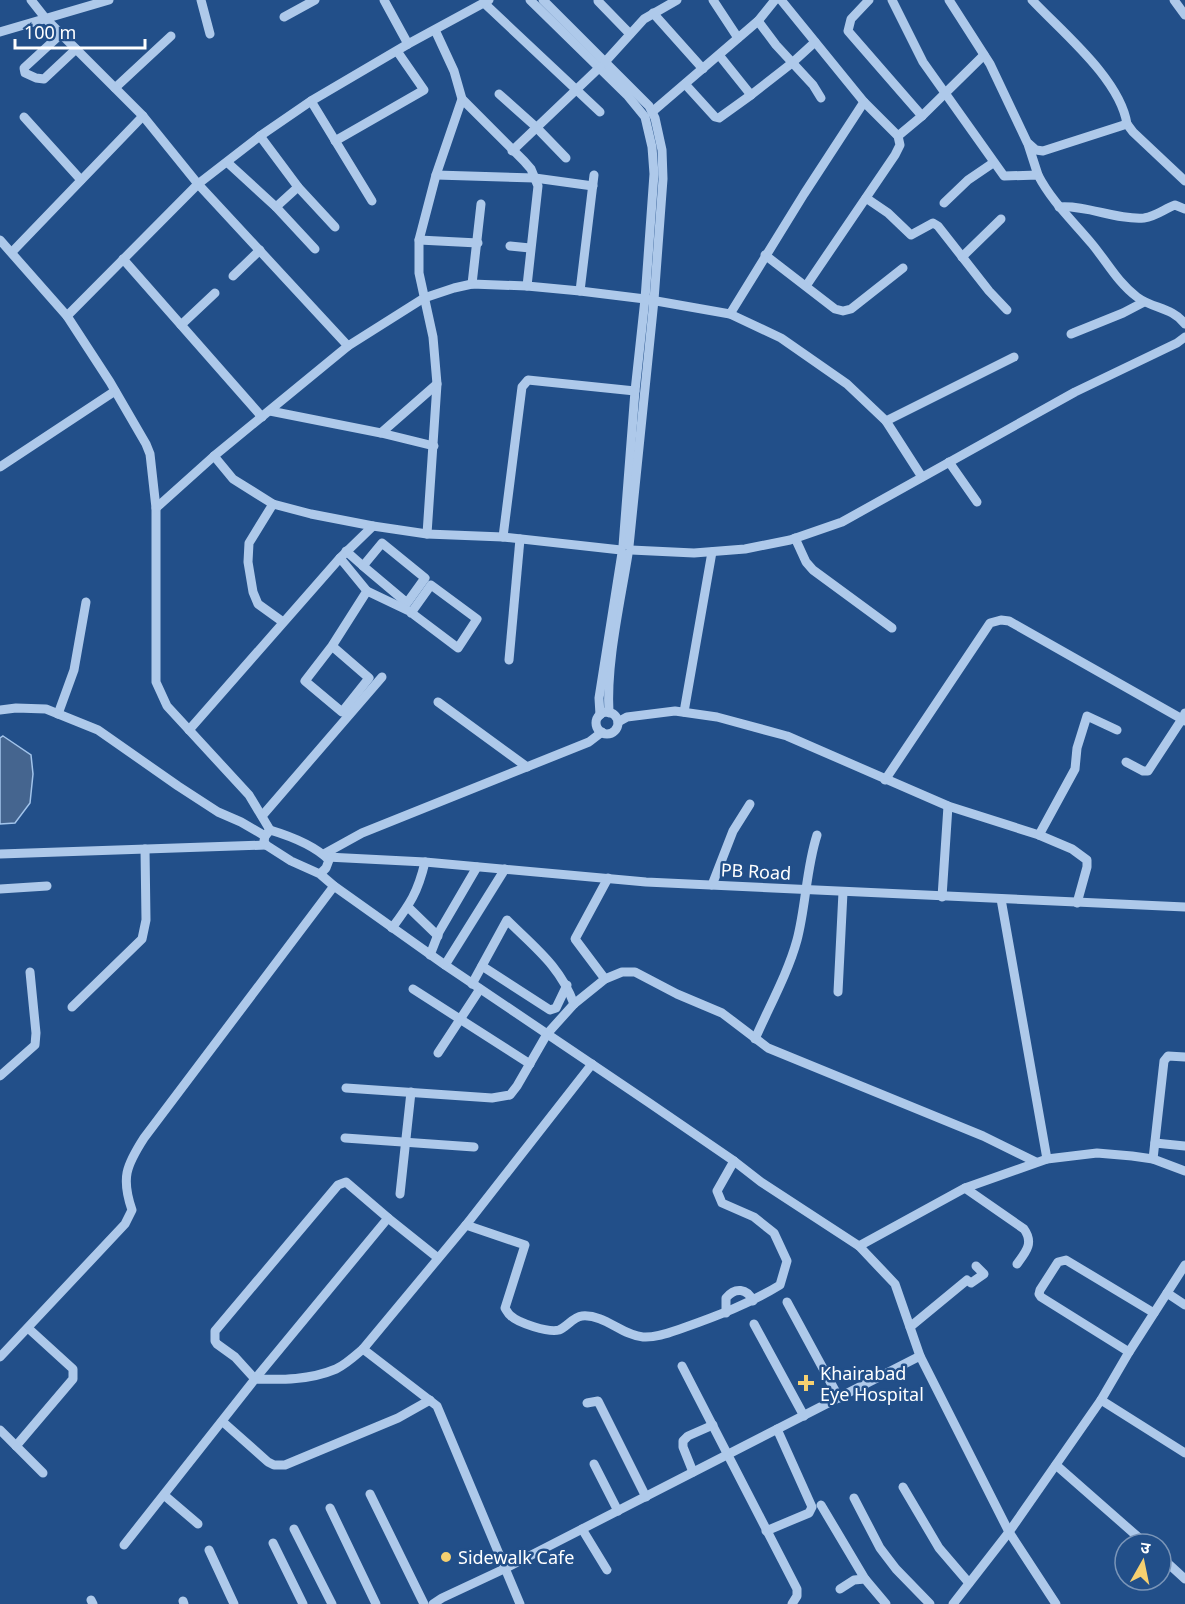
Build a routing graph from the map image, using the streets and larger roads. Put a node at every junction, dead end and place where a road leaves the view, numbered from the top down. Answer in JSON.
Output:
{"nodes":[{"id":1,"x":31,"y":0,"type":"edge"},
{"id":2,"x":109,"y":0,"type":"edge"},
{"id":3,"x":201,"y":0,"type":"edge"},
{"id":4,"x":315,"y":0,"type":"edge"},
{"id":5,"x":384,"y":0,"type":"edge"},
{"id":6,"x":530,"y":0,"type":"edge"},
{"id":7,"x":543,"y":0,"type":"edge"},
{"id":8,"x":598,"y":0,"type":"edge"},
{"id":9,"x":677,"y":0,"type":"edge"},
{"id":10,"x":713,"y":0,"type":"edge"},
{"id":11,"x":775,"y":0,"type":"edge"},
{"id":12,"x":781,"y":0,"type":"edge"},
{"id":13,"x":892,"y":0,"type":"edge"},
{"id":14,"x":949,"y":0,"type":"edge"},
{"id":15,"x":1032,"y":0,"type":"edge"},
{"id":16,"x":1174,"y":0,"type":"edge"},
{"id":17,"x":487,"y":2,"type":"edge"},
{"id":18,"x":863,"y":2,"type":"edge"},
{"id":19,"x":653,"y":13,"type":"junction"},
{"id":20,"x":1185,"y":15,"type":"edge"},
{"id":21,"x":284,"y":17,"type":"dead end"},
{"id":22,"x":46,"y":19,"type":"junction"},
{"id":23,"x":759,"y":21,"type":"junction"},
{"id":24,"x":435,"y":30,"type":"junction"},
{"id":25,"x":0,"y":32,"type":"edge"},
{"id":26,"x":61,"y":34,"type":"junction"},
{"id":27,"x":210,"y":34,"type":"dead end"},
{"id":28,"x":630,"y":34,"type":"junction"},
{"id":29,"x":171,"y":36,"type":"dead end"},
{"id":30,"x":738,"y":38,"type":"junction"},
{"id":31,"x":815,"y":42,"type":"junction"},
{"id":32,"x":408,"y":44,"type":"junction"},
{"id":33,"x":76,"y":49,"type":"junction"},
{"id":34,"x":397,"y":51,"type":"junction"},
{"id":35,"x":719,"y":55,"type":"junction"},
{"id":36,"x":984,"y":55,"type":"junction"},
{"id":37,"x":792,"y":63,"type":"junction"},
{"id":38,"x":602,"y":64,"type":"junction"},
{"id":39,"x":703,"y":69,"type":"junction"},
{"id":40,"x":685,"y":84,"type":"junction"},
{"id":41,"x":115,"y":88,"type":"junction"},
{"id":42,"x":575,"y":89,"type":"junction"},
{"id":43,"x":946,"y":93,"type":"junction"},
{"id":44,"x":499,"y":94,"type":"dead end"},
{"id":45,"x":751,"y":95,"type":"junction"},
{"id":46,"x":821,"y":98,"type":"dead end"},
{"id":47,"x":462,"y":99,"type":"junction"},
{"id":48,"x":311,"y":101,"type":"junction"},
{"id":49,"x":864,"y":102,"type":"junction"},
{"id":50,"x":600,"y":112,"type":"dead end"},
{"id":51,"x":652,"y":112,"type":"junction"},
{"id":52,"x":143,"y":116,"type":"junction"},
{"id":53,"x":922,"y":116,"type":"junction"},
{"id":54,"x":24,"y":117,"type":"dead end"},
{"id":55,"x":1127,"y":124,"type":"junction"},
{"id":56,"x":536,"y":127,"type":"junction"},
{"id":57,"x":260,"y":136,"type":"junction"},
{"id":58,"x":898,"y":136,"type":"junction"},
{"id":59,"x":336,"y":141,"type":"junction"},
{"id":60,"x":1028,"y":144,"type":"junction"},
{"id":61,"x":512,"y":151,"type":"junction"},
{"id":62,"x":657,"y":152,"type":"junction"},
{"id":63,"x":566,"y":158,"type":"dead end"},
{"id":64,"x":228,"y":163,"type":"junction"},
{"id":65,"x":993,"y":163,"type":"junction"},
{"id":66,"x":436,"y":175,"type":"junction"},
{"id":67,"x":594,"y":175,"type":"dead end"},
{"id":68,"x":1038,"y":175,"type":"junction"},
{"id":69,"x":535,"y":178,"type":"junction"},
{"id":70,"x":81,"y":180,"type":"junction"},
{"id":71,"x":1185,"y":181,"type":"edge"},
{"id":72,"x":198,"y":184,"type":"junction"},
{"id":73,"x":593,"y":186,"type":"junction"},
{"id":74,"x":298,"y":187,"type":"junction"},
{"id":75,"x":866,"y":198,"type":"junction"},
{"id":76,"x":372,"y":201,"type":"dead end"},
{"id":77,"x":944,"y":203,"type":"dead end"},
{"id":78,"x":481,"y":204,"type":"dead end"},
{"id":79,"x":276,"y":207,"type":"junction"},
{"id":80,"x":1059,"y":207,"type":"junction"},
{"id":81,"x":1185,"y":209,"type":"edge"},
{"id":82,"x":1000,"y":219,"type":"dead end"},
{"id":83,"x":335,"y":227,"type":"dead end"},
{"id":84,"x":0,"y":240,"type":"edge"},
{"id":85,"x":419,"y":240,"type":"junction"},
{"id":86,"x":478,"y":243,"type":"junction"},
{"id":87,"x":510,"y":246,"type":"dead end"},
{"id":88,"x":530,"y":248,"type":"junction"},
{"id":89,"x":315,"y":249,"type":"dead end"},
{"id":90,"x":260,"y":250,"type":"junction"},
{"id":91,"x":12,"y":252,"type":"junction"},
{"id":92,"x":765,"y":255,"type":"junction"},
{"id":93,"x":962,"y":257,"type":"junction"},
{"id":94,"x":123,"y":259,"type":"junction"},
{"id":95,"x":903,"y":268,"type":"dead end"},
{"id":96,"x":233,"y":276,"type":"dead end"},
{"id":97,"x":472,"y":284,"type":"junction"},
{"id":98,"x":527,"y":286,"type":"junction"},
{"id":99,"x":806,"y":286,"type":"junction"},
{"id":100,"x":580,"y":291,"type":"junction"},
{"id":101,"x":215,"y":293,"type":"dead end"},
{"id":102,"x":424,"y":298,"type":"junction"},
{"id":103,"x":650,"y":299,"type":"junction"},
{"id":104,"x":1144,"y":302,"type":"junction"},
{"id":105,"x":1007,"y":310,"type":"dead end"},
{"id":106,"x":730,"y":314,"type":"junction"},
{"id":107,"x":67,"y":316,"type":"junction"},
{"id":108,"x":1185,"y":324,"type":"edge"},
{"id":109,"x":182,"y":325,"type":"junction"},
{"id":110,"x":1071,"y":334,"type":"dead end"},
{"id":111,"x":1185,"y":337,"type":"edge"},
{"id":112,"x":348,"y":346,"type":"junction"},
{"id":113,"x":1014,"y":357,"type":"dead end"},
{"id":114,"x":437,"y":384,"type":"junction"},
{"id":115,"x":116,"y":391,"type":"junction"},
{"id":116,"x":635,"y":391,"type":"junction"},
{"id":117,"x":266,"y":414,"type":"junction"},
{"id":118,"x":886,"y":421,"type":"junction"},
{"id":119,"x":381,"y":433,"type":"junction"},
{"id":120,"x":434,"y":446,"type":"junction"},
{"id":121,"x":214,"y":456,"type":"junction"},
{"id":122,"x":949,"y":462,"type":"junction"},
{"id":123,"x":0,"y":466,"type":"edge"},
{"id":124,"x":922,"y":477,"type":"junction"},
{"id":125,"x":977,"y":502,"type":"dead end"},
{"id":126,"x":273,"y":504,"type":"junction"},
{"id":127,"x":156,"y":508,"type":"junction"},
{"id":128,"x":373,"y":526,"type":"junction"},
{"id":129,"x":427,"y":534,"type":"junction"},
{"id":130,"x":503,"y":537,"type":"junction"},
{"id":131,"x":795,"y":538,"type":"junction"},
{"id":132,"x":520,"y":539,"type":"junction"},
{"id":133,"x":626,"y":550,"type":"junction"},
{"id":134,"x":712,"y":552,"type":"junction"},
{"id":135,"x":343,"y":554,"type":"junction"},
{"id":136,"x":363,"y":566,"type":"junction"},
{"id":137,"x":367,"y":591,"type":"junction"},
{"id":138,"x":86,"y":602,"type":"dead end"},
{"id":139,"x":411,"y":613,"type":"junction"},
{"id":140,"x":282,"y":622,"type":"junction"},
{"id":141,"x":892,"y":628,"type":"dead end"},
{"id":142,"x":332,"y":646,"type":"junction"},
{"id":143,"x":509,"y":660,"type":"dead end"},
{"id":144,"x":382,"y":676,"type":"dead end"},
{"id":145,"x":438,"y":702,"type":"dead end"},
{"id":146,"x":0,"y":710,"type":"edge"},
{"id":147,"x":684,"y":712,"type":"junction"},
{"id":148,"x":58,"y":714,"type":"junction"},
{"id":149,"x":605,"y":714,"type":"junction"},
{"id":150,"x":1184,"y":718,"type":"edge"},
{"id":151,"x":618,"y":722,"type":"junction"},
{"id":152,"x":189,"y":730,"type":"junction"},
{"id":153,"x":1117,"y":730,"type":"dead end"},
{"id":154,"x":602,"y":732,"type":"junction"},
{"id":155,"x":1126,"y":762,"type":"dead end"},
{"id":156,"x":527,"y":767,"type":"junction"},
{"id":157,"x":885,"y":780,"type":"junction"},
{"id":158,"x":750,"y":804,"type":"dead end"},
{"id":159,"x":948,"y":806,"type":"junction"},
{"id":160,"x":262,"y":816,"type":"junction"},
{"id":161,"x":817,"y":835,"type":"dead end"},
{"id":162,"x":1039,"y":835,"type":"junction"},
{"id":163,"x":267,"y":837,"type":"junction"},
{"id":164,"x":145,"y":849,"type":"junction"},
{"id":165,"x":0,"y":854,"type":"edge"},
{"id":166,"x":325,"y":856,"type":"junction"},
{"id":167,"x":425,"y":862,"type":"junction"},
{"id":168,"x":477,"y":867,"type":"junction"},
{"id":169,"x":505,"y":869,"type":"junction"},
{"id":170,"x":320,"y":874,"type":"junction"},
{"id":171,"x":608,"y":878,"type":"junction"},
{"id":172,"x":712,"y":885,"type":"junction"},
{"id":173,"x":47,"y":886,"type":"dead end"},
{"id":174,"x":334,"y":886,"type":"junction"},
{"id":175,"x":0,"y":890,"type":"edge"},
{"id":176,"x":806,"y":890,"type":"junction"},
{"id":177,"x":843,"y":892,"type":"junction"},
{"id":178,"x":942,"y":897,"type":"junction"},
{"id":179,"x":1001,"y":900,"type":"junction"},
{"id":180,"x":1077,"y":903,"type":"junction"},
{"id":181,"x":408,"y":907,"type":"junction"},
{"id":182,"x":1185,"y":907,"type":"edge"},
{"id":183,"x":392,"y":928,"type":"junction"},
{"id":184,"x":438,"y":936,"type":"junction"},
{"id":185,"x":430,"y":955,"type":"junction"},
{"id":186,"x":445,"y":965,"type":"junction"},
{"id":187,"x":482,"y":966,"type":"junction"},
{"id":188,"x":30,"y":972,"type":"dead end"},
{"id":189,"x":604,"y":979,"type":"junction"},
{"id":190,"x":567,"y":985,"type":"junction"},
{"id":191,"x":476,"y":987,"type":"junction"},
{"id":192,"x":413,"y":989,"type":"dead end"},
{"id":193,"x":838,"y":992,"type":"dead end"},
{"id":194,"x":574,"y":1004,"type":"junction"},
{"id":195,"x":72,"y":1007,"type":"dead end"},
{"id":196,"x":461,"y":1019,"type":"junction"},
{"id":197,"x":547,"y":1034,"type":"junction"},
{"id":198,"x":755,"y":1039,"type":"junction"},
{"id":199,"x":438,"y":1053,"type":"dead end"},
{"id":200,"x":1185,"y":1057,"type":"edge"},
{"id":201,"x":530,"y":1064,"type":"junction"},
{"id":202,"x":592,"y":1064,"type":"junction"},
{"id":203,"x":0,"y":1076,"type":"edge"},
{"id":204,"x":346,"y":1088,"type":"dead end"},
{"id":205,"x":411,"y":1092,"type":"junction"},
{"id":206,"x":345,"y":1138,"type":"dead end"},
{"id":207,"x":406,"y":1142,"type":"junction"},
{"id":208,"x":1155,"y":1143,"type":"junction"},
{"id":209,"x":1185,"y":1146,"type":"edge"},
{"id":210,"x":474,"y":1147,"type":"dead end"},
{"id":211,"x":1047,"y":1159,"type":"junction"},
{"id":212,"x":1153,"y":1159,"type":"junction"},
{"id":213,"x":734,"y":1161,"type":"junction"},
{"id":214,"x":1036,"y":1162,"type":"junction"},
{"id":215,"x":1185,"y":1171,"type":"edge"},
{"id":216,"x":964,"y":1188,"type":"junction"},
{"id":217,"x":400,"y":1194,"type":"dead end"},
{"id":218,"x":388,"y":1218,"type":"junction"},
{"id":219,"x":466,"y":1225,"type":"junction"},
{"id":220,"x":860,"y":1246,"type":"junction"},
{"id":221,"x":438,"y":1258,"type":"junction"},
{"id":222,"x":1017,"y":1264,"type":"dead end"},
{"id":223,"x":1185,"y":1265,"type":"edge"},
{"id":224,"x":976,"y":1266,"type":"dead end"},
{"id":225,"x":1167,"y":1293,"type":"junction"},
{"id":226,"x":753,"y":1301,"type":"junction"},
{"id":227,"x":787,"y":1302,"type":"dead end"},
{"id":228,"x":1185,"y":1305,"type":"edge"},
{"id":229,"x":726,"y":1313,"type":"junction"},
{"id":230,"x":1154,"y":1313,"type":"junction"},
{"id":231,"x":754,"y":1323,"type":"dead end"},
{"id":232,"x":910,"y":1327,"type":"junction"},
{"id":233,"x":27,"y":1328,"type":"junction"},
{"id":234,"x":363,"y":1349,"type":"junction"},
{"id":235,"x":1129,"y":1352,"type":"junction"},
{"id":236,"x":920,"y":1356,"type":"junction"},
{"id":237,"x":0,"y":1357,"type":"edge"},
{"id":238,"x":682,"y":1366,"type":"dead end"},
{"id":239,"x":255,"y":1379,"type":"junction"},
{"id":240,"x":839,"y":1398,"type":"junction"},
{"id":241,"x":430,"y":1400,"type":"junction"},
{"id":242,"x":1101,"y":1400,"type":"junction"},
{"id":243,"x":587,"y":1403,"type":"dead end"},
{"id":244,"x":804,"y":1416,"type":"junction"},
{"id":245,"x":223,"y":1422,"type":"junction"},
{"id":246,"x":713,"y":1425,"type":"junction"},
{"id":247,"x":777,"y":1429,"type":"junction"},
{"id":248,"x":0,"y":1430,"type":"edge"},
{"id":249,"x":16,"y":1446,"type":"junction"},
{"id":250,"x":1185,"y":1453,"type":"edge"},
{"id":251,"x":728,"y":1454,"type":"junction"},
{"id":252,"x":594,"y":1464,"type":"dead end"},
{"id":253,"x":1056,"y":1465,"type":"junction"},
{"id":254,"x":693,"y":1472,"type":"junction"},
{"id":255,"x":43,"y":1473,"type":"dead end"},
{"id":256,"x":903,"y":1486,"type":"dead end"},
{"id":257,"x":370,"y":1494,"type":"dead end"},
{"id":258,"x":164,"y":1495,"type":"junction"},
{"id":259,"x":646,"y":1497,"type":"junction"},
{"id":260,"x":854,"y":1498,"type":"dead end"},
{"id":261,"x":820,"y":1505,"type":"dead end"},
{"id":262,"x":330,"y":1508,"type":"dead end"},
{"id":263,"x":618,"y":1511,"type":"junction"},
{"id":264,"x":198,"y":1524,"type":"dead end"},
{"id":265,"x":294,"y":1529,"type":"dead end"},
{"id":266,"x":582,"y":1529,"type":"junction"},
{"id":267,"x":766,"y":1531,"type":"junction"},
{"id":268,"x":1009,"y":1532,"type":"junction"},
{"id":269,"x":1132,"y":1532,"type":"edge"},
{"id":270,"x":273,"y":1544,"type":"dead end"},
{"id":271,"x":124,"y":1545,"type":"dead end"},
{"id":272,"x":209,"y":1550,"type":"dead end"},
{"id":273,"x":1173,"y":1568,"type":"edge"},
{"id":274,"x":504,"y":1569,"type":"junction"},
{"id":275,"x":607,"y":1570,"type":"dead end"},
{"id":276,"x":865,"y":1579,"type":"junction"},
{"id":277,"x":1185,"y":1580,"type":"edge"},
{"id":278,"x":969,"y":1583,"type":"junction"},
{"id":279,"x":840,"y":1589,"type":"dead end"},
{"id":280,"x":234,"y":1604,"type":"edge"},
{"id":281,"x":303,"y":1604,"type":"edge"},
{"id":282,"x":332,"y":1604,"type":"edge"},
{"id":283,"x":376,"y":1604,"type":"edge"},
{"id":284,"x":424,"y":1604,"type":"edge"},
{"id":285,"x":434,"y":1604,"type":"edge"},
{"id":286,"x":520,"y":1604,"type":"edge"},
{"id":287,"x":792,"y":1604,"type":"edge"},
{"id":288,"x":886,"y":1604,"type":"edge"},
{"id":289,"x":930,"y":1604,"type":"edge"},
{"id":290,"x":953,"y":1604,"type":"edge"},
{"id":291,"x":1056,"y":1604,"type":"edge"}],
"edges":[{"from":1,"to":22,"type":"street"},
{"from":2,"to":22,"type":"street"},
{"from":3,"to":27,"type":"street"},
{"from":4,"to":21,"type":"street"},
{"from":5,"to":32,"type":"street"},
{"from":6,"to":38,"type":"street"},
{"from":7,"to":38,"type":"street"},
{"from":8,"to":28,"type":"street"},
{"from":9,"to":19,"type":"street"},
{"from":10,"to":30,"type":"street"},
{"from":11,"to":23,"type":"street"},
{"from":12,"to":31,"type":"street"},
{"from":13,"to":43,"type":"street"},
{"from":14,"to":36,"type":"street"},
{"from":15,"to":55,"type":"street"},
{"from":16,"to":20,"type":"street"},
{"from":17,"to":24,"type":"street"},
{"from":17,"to":42,"type":"street"},
{"from":18,"to":53,"type":"street"},
{"from":19,"to":28,"type":"street"},
{"from":19,"to":39,"type":"street"},
{"from":22,"to":25,"type":"street"},
{"from":22,"to":26,"type":"street"},
{"from":23,"to":30,"type":"street"},
{"from":23,"to":37,"type":"street"},
{"from":24,"to":32,"type":"street"},
{"from":24,"to":47,"type":"street"},
{"from":26,"to":33,"type":"street"},
{"from":26,"to":33,"type":"street"},
{"from":28,"to":38,"type":"street"},
{"from":29,"to":41,"type":"street"},
{"from":30,"to":35,"type":"street"},
{"from":31,"to":37,"type":"street"},
{"from":31,"to":49,"type":"street"},
{"from":32,"to":34,"type":"street"},
{"from":33,"to":41,"type":"street"},
{"from":34,"to":48,"type":"street"},
{"from":34,"to":59,"type":"street"},
{"from":35,"to":39,"type":"street"},
{"from":35,"to":45,"type":"street"},
{"from":36,"to":43,"type":"street"},
{"from":36,"to":60,"type":"street"},
{"from":37,"to":45,"type":"street"},
{"from":37,"to":46,"type":"street"},
{"from":38,"to":42,"type":"street"},
{"from":38,"to":51,"type":"street"},
{"from":38,"to":62,"type":"street"},
{"from":39,"to":40,"type":"street"},
{"from":40,"to":45,"type":"street"},
{"from":40,"to":51,"type":"street"},
{"from":41,"to":52,"type":"street"},
{"from":42,"to":50,"type":"street"},
{"from":42,"to":56,"type":"street"},
{"from":43,"to":53,"type":"street"},
{"from":43,"to":65,"type":"street"},
{"from":44,"to":56,"type":"street"},
{"from":47,"to":61,"type":"street"},
{"from":47,"to":66,"type":"street"},
{"from":48,"to":57,"type":"street"},
{"from":48,"to":59,"type":"street"},
{"from":49,"to":58,"type":"street"},
{"from":49,"to":92,"type":"street"},
{"from":51,"to":62,"type":"street"},
{"from":52,"to":70,"type":"street"},
{"from":52,"to":72,"type":"street"},
{"from":53,"to":58,"type":"street"},
{"from":54,"to":70,"type":"street"},
{"from":55,"to":60,"type":"street"},
{"from":55,"to":71,"type":"street"},
{"from":56,"to":61,"type":"street"},
{"from":56,"to":63,"type":"street"},
{"from":57,"to":64,"type":"street"},
{"from":57,"to":74,"type":"street"},
{"from":58,"to":75,"type":"street"},
{"from":59,"to":76,"type":"street"},
{"from":60,"to":68,"type":"street"},
{"from":61,"to":69,"type":"street"},
{"from":62,"to":103,"type":"street"},
{"from":64,"to":72,"type":"street"},
{"from":64,"to":79,"type":"street"},
{"from":65,"to":68,"type":"street"},
{"from":65,"to":77,"type":"street"},
{"from":66,"to":69,"type":"street"},
{"from":66,"to":85,"type":"street"},
{"from":67,"to":73,"type":"street"},
{"from":68,"to":80,"type":"street"},
{"from":69,"to":73,"type":"street"},
{"from":69,"to":88,"type":"street"},
{"from":70,"to":91,"type":"street"},
{"from":72,"to":90,"type":"street"},
{"from":72,"to":94,"type":"street"},
{"from":73,"to":100,"type":"street"},
{"from":74,"to":79,"type":"street"},
{"from":74,"to":83,"type":"street"},
{"from":75,"to":93,"type":"street"},
{"from":75,"to":99,"type":"street"},
{"from":78,"to":86,"type":"street"},
{"from":79,"to":89,"type":"street"},
{"from":80,"to":81,"type":"street"},
{"from":80,"to":104,"type":"street"},
{"from":82,"to":93,"type":"street"},
{"from":84,"to":91,"type":"street"},
{"from":85,"to":86,"type":"street"},
{"from":85,"to":102,"type":"street"},
{"from":86,"to":97,"type":"street"},
{"from":87,"to":88,"type":"street"},
{"from":88,"to":98,"type":"street"},
{"from":90,"to":96,"type":"street"},
{"from":90,"to":112,"type":"street"},
{"from":91,"to":107,"type":"street"},
{"from":92,"to":99,"type":"street"},
{"from":92,"to":106,"type":"street"},
{"from":93,"to":105,"type":"street"},
{"from":94,"to":107,"type":"street"},
{"from":94,"to":109,"type":"street"},
{"from":95,"to":99,"type":"street"},
{"from":97,"to":98,"type":"street"},
{"from":97,"to":102,"type":"street"},
{"from":98,"to":100,"type":"street"},
{"from":100,"to":103,"type":"street"},
{"from":101,"to":109,"type":"street"},
{"from":102,"to":112,"type":"street"},
{"from":102,"to":114,"type":"street"},
{"from":103,"to":106,"type":"street"},
{"from":103,"to":116,"type":"street"},
{"from":103,"to":133,"type":"street"},
{"from":104,"to":108,"type":"street"},
{"from":104,"to":110,"type":"street"},
{"from":106,"to":118,"type":"street"},
{"from":107,"to":115,"type":"street"},
{"from":109,"to":117,"type":"street"},
{"from":111,"to":122,"type":"street"},
{"from":112,"to":117,"type":"street"},
{"from":113,"to":118,"type":"street"},
{"from":114,"to":119,"type":"street"},
{"from":114,"to":120,"type":"street"},
{"from":115,"to":123,"type":"street"},
{"from":115,"to":127,"type":"street"},
{"from":116,"to":130,"type":"street"},
{"from":116,"to":133,"type":"street"},
{"from":117,"to":119,"type":"street"},
{"from":117,"to":121,"type":"street"},
{"from":118,"to":124,"type":"street"},
{"from":119,"to":120,"type":"street"},
{"from":120,"to":129,"type":"street"},
{"from":121,"to":126,"type":"street"},
{"from":121,"to":127,"type":"street"},
{"from":122,"to":124,"type":"street"},
{"from":122,"to":125,"type":"street"},
{"from":124,"to":131,"type":"street"},
{"from":126,"to":128,"type":"street"},
{"from":126,"to":140,"type":"street"},
{"from":127,"to":152,"type":"street"},
{"from":128,"to":129,"type":"street"},
{"from":128,"to":135,"type":"street"},
{"from":129,"to":130,"type":"street"},
{"from":130,"to":132,"type":"street"},
{"from":131,"to":134,"type":"street"},
{"from":131,"to":141,"type":"street"},
{"from":132,"to":133,"type":"street"},
{"from":132,"to":143,"type":"street"},
{"from":133,"to":134,"type":"street"},
{"from":133,"to":149,"type":"street"},
{"from":134,"to":147,"type":"street"},
{"from":135,"to":136,"type":"street"},
{"from":135,"to":137,"type":"street"},
{"from":135,"to":140,"type":"street"},
{"from":136,"to":136,"type":"street"},
{"from":137,"to":139,"type":"street"},
{"from":137,"to":142,"type":"street"},
{"from":138,"to":148,"type":"street"},
{"from":139,"to":139,"type":"street"},
{"from":140,"to":152,"type":"street"},
{"from":142,"to":142,"type":"street"},
{"from":144,"to":160,"type":"street"},
{"from":145,"to":156,"type":"street"},
{"from":146,"to":148,"type":"street"},
{"from":147,"to":151,"type":"street"},
{"from":147,"to":157,"type":"street"},
{"from":148,"to":163,"type":"street"},
{"from":149,"to":151,"type":"street"},
{"from":149,"to":154,"type":"street"},
{"from":150,"to":155,"type":"street"},
{"from":150,"to":157,"type":"street"},
{"from":151,"to":154,"type":"street"},
{"from":152,"to":160,"type":"street"},
{"from":153,"to":162,"type":"street"},
{"from":154,"to":156,"type":"street"},
{"from":156,"to":166,"type":"street"},
{"from":157,"to":159,"type":"street"},
{"from":158,"to":172,"type":"street"},
{"from":159,"to":162,"type":"street"},
{"from":159,"to":178,"type":"street"},
{"from":160,"to":163,"type":"street"},
{"from":161,"to":176,"type":"street"},
{"from":162,"to":180,"type":"street"},
{"from":163,"to":164,"type":"street"},
{"from":163,"to":166,"type":"street"},
{"from":163,"to":170,"type":"street"},
{"from":164,"to":165,"type":"street"},
{"from":164,"to":195,"type":"street"},
{"from":166,"to":167,"type":"street","name":"PB Road"},
{"from":166,"to":170,"type":"street"},
{"from":167,"to":168,"type":"street","name":"PB Road"},
{"from":167,"to":181,"type":"street"},
{"from":168,"to":169,"type":"street","name":"PB Road"},
{"from":168,"to":184,"type":"street"},
{"from":169,"to":171,"type":"street","name":"PB Road"},
{"from":169,"to":186,"type":"street"},
{"from":170,"to":174,"type":"street"},
{"from":171,"to":172,"type":"street","name":"PB Road"},
{"from":171,"to":189,"type":"street"},
{"from":172,"to":176,"type":"street","name":"PB Road"},
{"from":173,"to":175,"type":"street"},
{"from":174,"to":183,"type":"street"},
{"from":174,"to":233,"type":"street"},
{"from":176,"to":177,"type":"street","name":"PB Road"},
{"from":176,"to":198,"type":"street"},
{"from":177,"to":178,"type":"street","name":"PB Road"},
{"from":177,"to":193,"type":"street"},
{"from":178,"to":179,"type":"street","name":"PB Road"},
{"from":179,"to":180,"type":"street","name":"PB Road"},
{"from":179,"to":211,"type":"street"},
{"from":180,"to":182,"type":"street","name":"PB Road"},
{"from":181,"to":183,"type":"street"},
{"from":181,"to":184,"type":"street"},
{"from":183,"to":185,"type":"street"},
{"from":184,"to":185,"type":"street"},
{"from":185,"to":186,"type":"street"},
{"from":186,"to":191,"type":"street"},
{"from":187,"to":190,"type":"street"},
{"from":187,"to":190,"type":"street"},
{"from":187,"to":191,"type":"street"},
{"from":188,"to":203,"type":"street"},
{"from":189,"to":194,"type":"street"},
{"from":189,"to":198,"type":"street"},
{"from":190,"to":194,"type":"street"},
{"from":191,"to":196,"type":"street"},
{"from":191,"to":197,"type":"street"},
{"from":192,"to":196,"type":"street"},
{"from":194,"to":197,"type":"street"},
{"from":196,"to":199,"type":"street"},
{"from":196,"to":201,"type":"street"},
{"from":197,"to":201,"type":"street"},
{"from":197,"to":202,"type":"street"},
{"from":198,"to":214,"type":"street"},
{"from":200,"to":208,"type":"street"},
{"from":201,"to":205,"type":"street"},
{"from":202,"to":213,"type":"street"},
{"from":202,"to":219,"type":"street"},
{"from":204,"to":205,"type":"street"},
{"from":205,"to":207,"type":"street"},
{"from":206,"to":207,"type":"street"},
{"from":207,"to":210,"type":"street"},
{"from":207,"to":217,"type":"street"},
{"from":208,"to":209,"type":"street"},
{"from":208,"to":212,"type":"street"},
{"from":211,"to":212,"type":"street"},
{"from":211,"to":214,"type":"street"},
{"from":212,"to":215,"type":"street"},
{"from":213,"to":220,"type":"street"},
{"from":213,"to":226,"type":"street"},
{"from":214,"to":216,"type":"street"},
{"from":216,"to":220,"type":"street"},
{"from":216,"to":222,"type":"street"},
{"from":218,"to":221,"type":"street"},
{"from":218,"to":239,"type":"street"},
{"from":218,"to":239,"type":"street"},
{"from":219,"to":221,"type":"street"},
{"from":219,"to":229,"type":"street"},
{"from":220,"to":232,"type":"street"},
{"from":221,"to":234,"type":"street"},
{"from":223,"to":225,"type":"street"},
{"from":224,"to":232,"type":"street"},
{"from":225,"to":228,"type":"street"},
{"from":225,"to":230,"type":"street"},
{"from":226,"to":229,"type":"street"},
{"from":226,"to":229,"type":"street"},
{"from":227,"to":240,"type":"street"},
{"from":230,"to":235,"type":"street"},
{"from":230,"to":235,"type":"street"},
{"from":231,"to":244,"type":"street"},
{"from":232,"to":236,"type":"street"},
{"from":233,"to":237,"type":"street"},
{"from":233,"to":249,"type":"street"},
{"from":234,"to":239,"type":"street"},
{"from":234,"to":241,"type":"street"},
{"from":235,"to":242,"type":"street"},
{"from":236,"to":240,"type":"street"},
{"from":236,"to":268,"type":"street"},
{"from":238,"to":246,"type":"street"},
{"from":239,"to":245,"type":"street"},
{"from":240,"to":244,"type":"street"},
{"from":241,"to":245,"type":"street"},
{"from":241,"to":274,"type":"street"},
{"from":242,"to":250,"type":"street"},
{"from":242,"to":253,"type":"street"},
{"from":243,"to":259,"type":"street"},
{"from":244,"to":247,"type":"street"},
{"from":245,"to":258,"type":"street"},
{"from":246,"to":251,"type":"street"},
{"from":246,"to":254,"type":"street"},
{"from":247,"to":251,"type":"street"},
{"from":247,"to":267,"type":"street"},
{"from":248,"to":249,"type":"street"},
{"from":249,"to":255,"type":"street"},
{"from":251,"to":254,"type":"street"},
{"from":251,"to":267,"type":"street"},
{"from":252,"to":263,"type":"street"},
{"from":253,"to":268,"type":"street"},
{"from":253,"to":269,"type":"street"},
{"from":254,"to":259,"type":"street"},
{"from":256,"to":278,"type":"street"},
{"from":257,"to":284,"type":"street"},
{"from":258,"to":264,"type":"street"},
{"from":258,"to":271,"type":"street"},
{"from":259,"to":263,"type":"street"},
{"from":260,"to":289,"type":"street"},
{"from":261,"to":276,"type":"street"},
{"from":262,"to":283,"type":"street"},
{"from":263,"to":266,"type":"street"},
{"from":265,"to":282,"type":"street"},
{"from":266,"to":274,"type":"street"},
{"from":266,"to":275,"type":"street"},
{"from":267,"to":287,"type":"street"},
{"from":268,"to":278,"type":"street"},
{"from":268,"to":291,"type":"street"},
{"from":270,"to":281,"type":"street"},
{"from":272,"to":280,"type":"street"},
{"from":273,"to":277,"type":"street"},
{"from":274,"to":285,"type":"street"},
{"from":274,"to":286,"type":"street"},
{"from":276,"to":279,"type":"street"},
{"from":276,"to":288,"type":"street"},
{"from":278,"to":290,"type":"street"}]}
